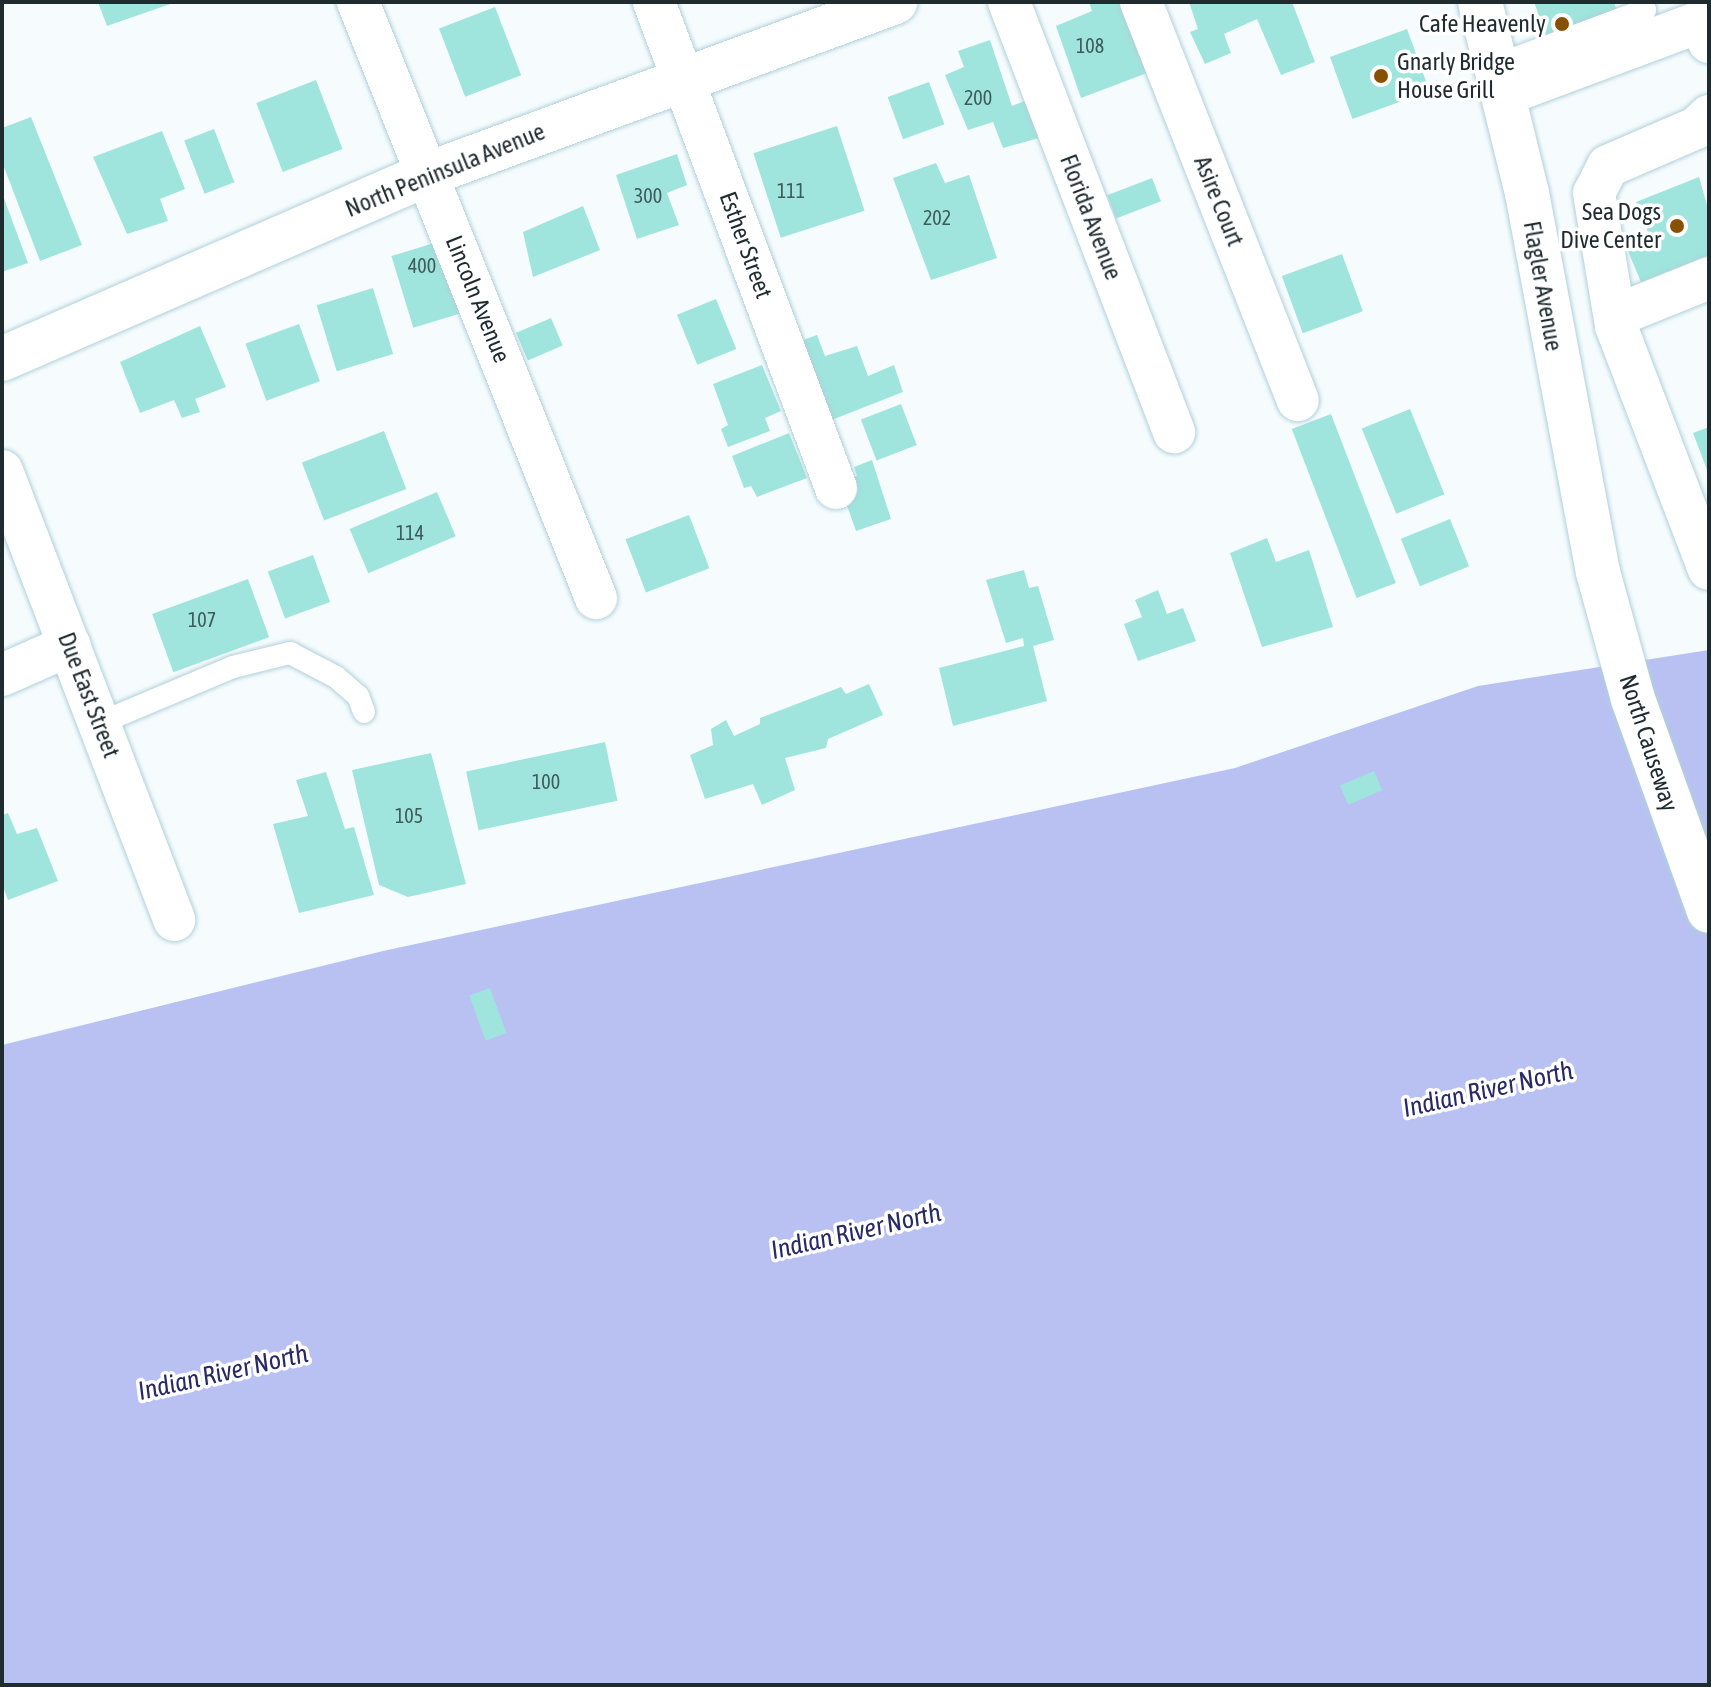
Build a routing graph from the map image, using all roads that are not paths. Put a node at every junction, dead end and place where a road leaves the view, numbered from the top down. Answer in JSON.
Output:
{"nodes":[{"id":1,"x":358,"y":2,"type":"edge"},
{"id":2,"x":654,"y":2,"type":"edge"},
{"id":3,"x":895,"y":2,"type":"edge"},
{"id":4,"x":1009,"y":2,"type":"edge"},
{"id":5,"x":1141,"y":2,"type":"edge"},
{"id":6,"x":1480,"y":2,"type":"edge"},
{"id":7,"x":1642,"y":2,"type":"edge"},
{"id":8,"x":1709,"y":42,"type":"edge"},
{"id":9,"x":683,"y":77,"type":"junction"},
{"id":10,"x":1502,"y":80,"type":"junction"},
{"id":11,"x":1709,"y":116,"type":"edge"},
{"id":12,"x":428,"y":174,"type":"junction"},
{"id":13,"x":1709,"y":278,"type":"edge"},
{"id":14,"x":1615,"y":316,"type":"junction"},
{"id":15,"x":2,"y":359,"type":"edge"},
{"id":16,"x":1298,"y":400,"type":"dead end"},
{"id":17,"x":1174,"y":432,"type":"dead end"},
{"id":18,"x":2,"y":471,"type":"edge"},
{"id":19,"x":836,"y":488,"type":"dead end"},
{"id":20,"x":1709,"y":569,"type":"edge"},
{"id":21,"x":1598,"y":572,"type":"joint"},
{"id":22,"x":596,"y":598,"type":"dead end"},
{"id":23,"x":70,"y":645,"type":"junction"},
{"id":24,"x":2,"y":675,"type":"edge"},
{"id":25,"x":364,"y":712,"type":"dead end"},
{"id":26,"x":100,"y":723,"type":"junction"},
{"id":27,"x":1709,"y":911,"type":"edge"},
{"id":28,"x":174,"y":920,"type":"dead end"}],
"edges":[{"from":1,"to":12,"type":"street","name":"Lincoln Avenue"},
{"from":2,"to":9,"type":"street","name":"Esther Street"},
{"from":3,"to":9,"type":"street","name":"North Peninsula Avenue"},
{"from":4,"to":17,"type":"street","name":"Florida Avenue"},
{"from":5,"to":16,"type":"street","name":"Asire Court"},
{"from":6,"to":10,"type":"street","name":"Flagler Avenue"},
{"from":7,"to":10,"type":"lane"},
{"from":8,"to":10,"type":"street"},
{"from":9,"to":12,"type":"street","name":"North Peninsula Avenue"},
{"from":9,"to":19,"type":"street","name":"Esther Street"},
{"from":10,"to":21,"type":"street","name":"Flagler Avenue"},
{"from":11,"to":14,"type":"street"},
{"from":12,"to":15,"type":"street","name":"North Peninsula Avenue"},
{"from":12,"to":22,"type":"street","name":"Lincoln Avenue"},
{"from":13,"to":14,"type":"street"},
{"from":14,"to":20,"type":"street"},
{"from":18,"to":23,"type":"street","name":"Due East Street"},
{"from":21,"to":27,"type":"street","name":"North Causeway"},
{"from":23,"to":24,"type":"street"},
{"from":23,"to":26,"type":"street","name":"Due East Street"},
{"from":25,"to":26,"type":"lane"},
{"from":26,"to":28,"type":"street","name":"Due East Street"}]}
